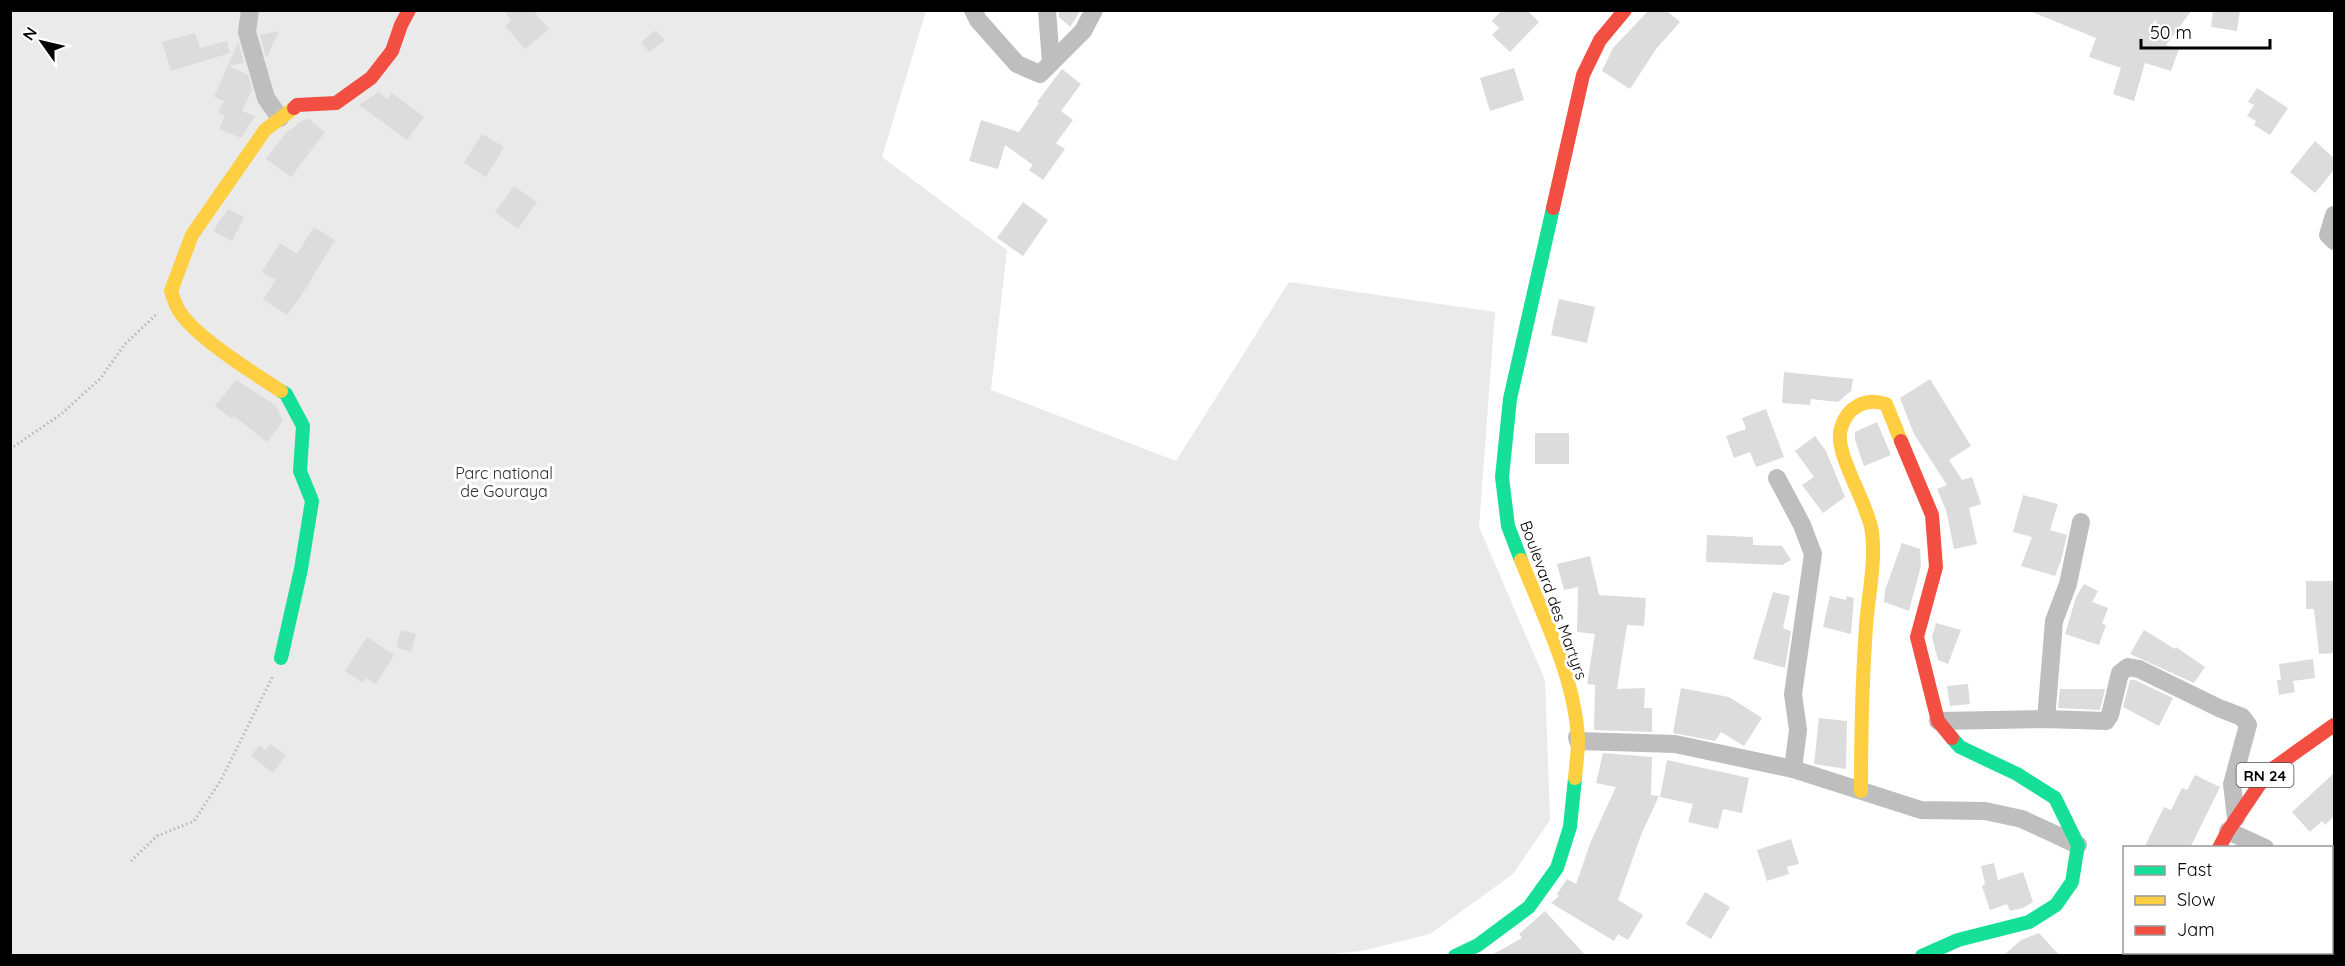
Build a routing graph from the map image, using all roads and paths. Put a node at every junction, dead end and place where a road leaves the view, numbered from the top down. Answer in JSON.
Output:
{"nodes":[{"id":1,"x":250,"y":10,"type":"edge"},
{"id":2,"x":409,"y":10,"type":"edge"},
{"id":3,"x":973,"y":10,"type":"edge"},
{"id":4,"x":1047,"y":10,"type":"edge"},
{"id":5,"x":1095,"y":10,"type":"edge"},
{"id":6,"x":1625,"y":10,"type":"edge"},
{"id":7,"x":1051,"y":63,"type":"junction"},
{"id":8,"x":280,"y":118,"type":"junction"},
{"id":9,"x":2334,"y":215,"type":"edge"},
{"id":10,"x":2334,"y":241,"type":"edge"},
{"id":11,"x":171,"y":291,"type":"junction"},
{"id":12,"x":10,"y":449,"type":"edge"},
{"id":13,"x":1777,"y":478,"type":"dead end"},
{"id":14,"x":2081,"y":522,"type":"dead end"},
{"id":15,"x":281,"y":658,"type":"joint"},
{"id":16,"x":2046,"y":719,"type":"junction"},
{"id":17,"x":1938,"y":720,"type":"junction"},
{"id":18,"x":2334,"y":725,"type":"edge"},
{"id":19,"x":1578,"y":739,"type":"junction"},
{"id":20,"x":1793,"y":769,"type":"junction"},
{"id":21,"x":1861,"y":791,"type":"junction"},
{"id":22,"x":2232,"y":824,"type":"junction"},
{"id":23,"x":2078,"y":845,"type":"junction"},
{"id":24,"x":2220,"y":846,"type":"edge"},
{"id":25,"x":2262,"y":846,"type":"edge"},
{"id":26,"x":131,"y":861,"type":"dead end"},
{"id":27,"x":1455,"y":956,"type":"edge"},
{"id":28,"x":1922,"y":956,"type":"edge"}],
"edges":[{"from":1,"to":8,"type":"street"},
{"from":2,"to":8,"type":"street"},
{"from":3,"to":7,"type":"street"},
{"from":4,"to":7,"type":"street"},
{"from":5,"to":7,"type":"street"},
{"from":6,"to":19,"type":"street","name":"Boulevard des Martyrs"},
{"from":8,"to":11,"type":"street"},
{"from":9,"to":10,"type":"street"},
{"from":11,"to":12,"type":"path"},
{"from":11,"to":15,"type":"street"},
{"from":13,"to":20,"type":"street"},
{"from":14,"to":16,"type":"street"},
{"from":15,"to":26,"type":"path"},
{"from":16,"to":17,"type":"street"},
{"from":16,"to":22,"type":"street"},
{"from":17,"to":21,"type":"street"},
{"from":17,"to":23,"type":"street"},
{"from":18,"to":22,"type":"street","number":"RN 24"},
{"from":19,"to":20,"type":"street"},
{"from":19,"to":27,"type":"street","name":"Boulevard des Martyrs"},
{"from":20,"to":21,"type":"street"},
{"from":21,"to":23,"type":"street"},
{"from":22,"to":24,"type":"street","number":"RN 24"},
{"from":22,"to":25,"type":"street"},
{"from":23,"to":28,"type":"street"}]}
